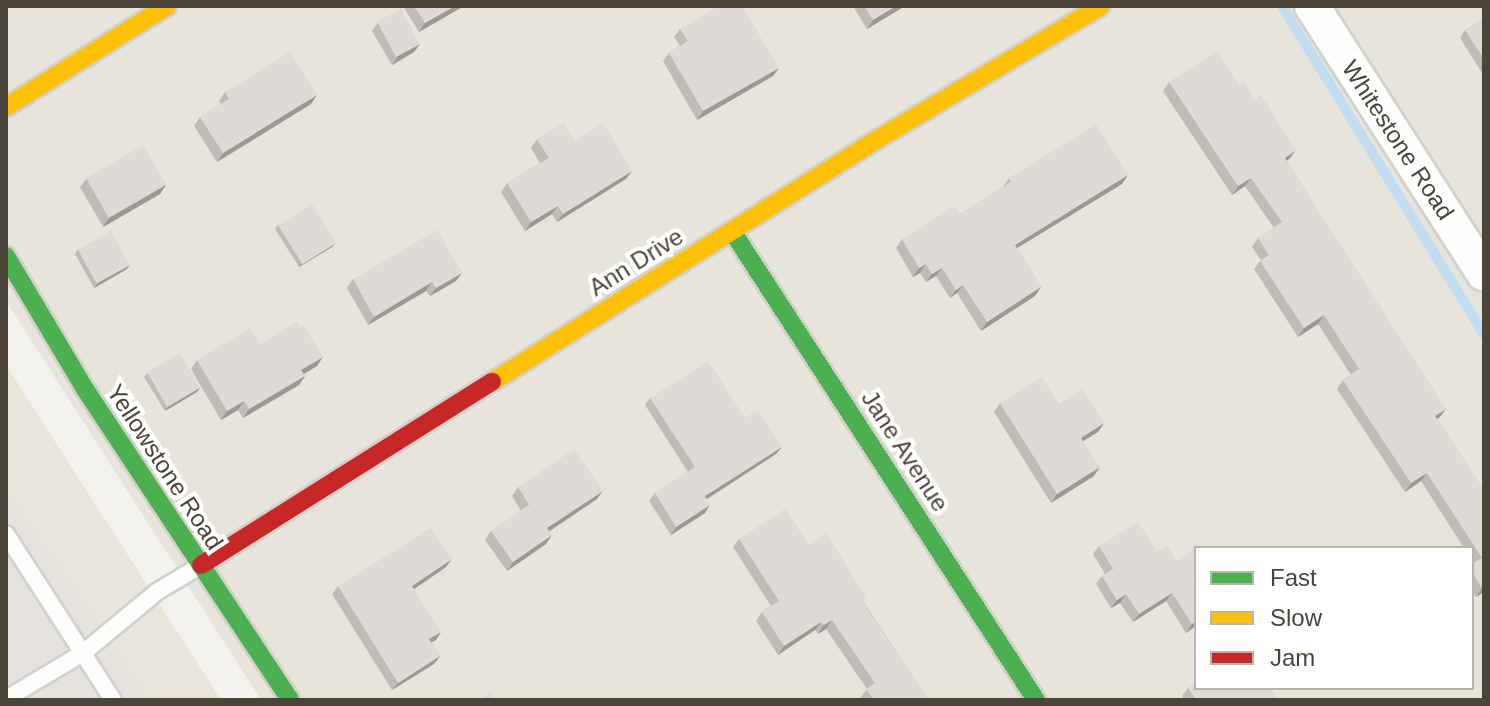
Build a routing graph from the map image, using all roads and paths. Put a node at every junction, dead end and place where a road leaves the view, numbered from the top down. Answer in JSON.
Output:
{"nodes":[{"id":1,"x":167,"y":6,"type":"edge"},
{"id":2,"x":1101,"y":6,"type":"edge"},
{"id":3,"x":1312,"y":6,"type":"edge"},
{"id":4,"x":6,"y":107,"type":"edge"},
{"id":5,"x":732,"y":231,"type":"junction"},
{"id":6,"x":6,"y":256,"type":"edge"},
{"id":7,"x":1484,"y":274,"type":"edge"},
{"id":8,"x":6,"y":534,"type":"edge"},
{"id":9,"x":201,"y":565,"type":"junction"},
{"id":10,"x":83,"y":653,"type":"junction"},
{"id":11,"x":6,"y":699,"type":"edge"},
{"id":12,"x":113,"y":700,"type":"edge"},
{"id":13,"x":290,"y":700,"type":"edge"},
{"id":14,"x":1036,"y":700,"type":"edge"}],
"edges":[{"from":1,"to":4,"type":"street"},
{"from":2,"to":5,"type":"street","name":"Ann Drive"},
{"from":3,"to":7,"type":"street","name":"Whitestone Road"},
{"from":5,"to":9,"type":"street","name":"Ann Drive"},
{"from":5,"to":14,"type":"street","name":"Jane Avenue"},
{"from":6,"to":9,"type":"street","name":"Yellowstone Road"},
{"from":8,"to":10,"type":"lane"},
{"from":9,"to":10,"type":"lane"},
{"from":9,"to":13,"type":"street","name":"Yellowstone Road"},
{"from":10,"to":11,"type":"lane"},
{"from":10,"to":12,"type":"lane"}]}
